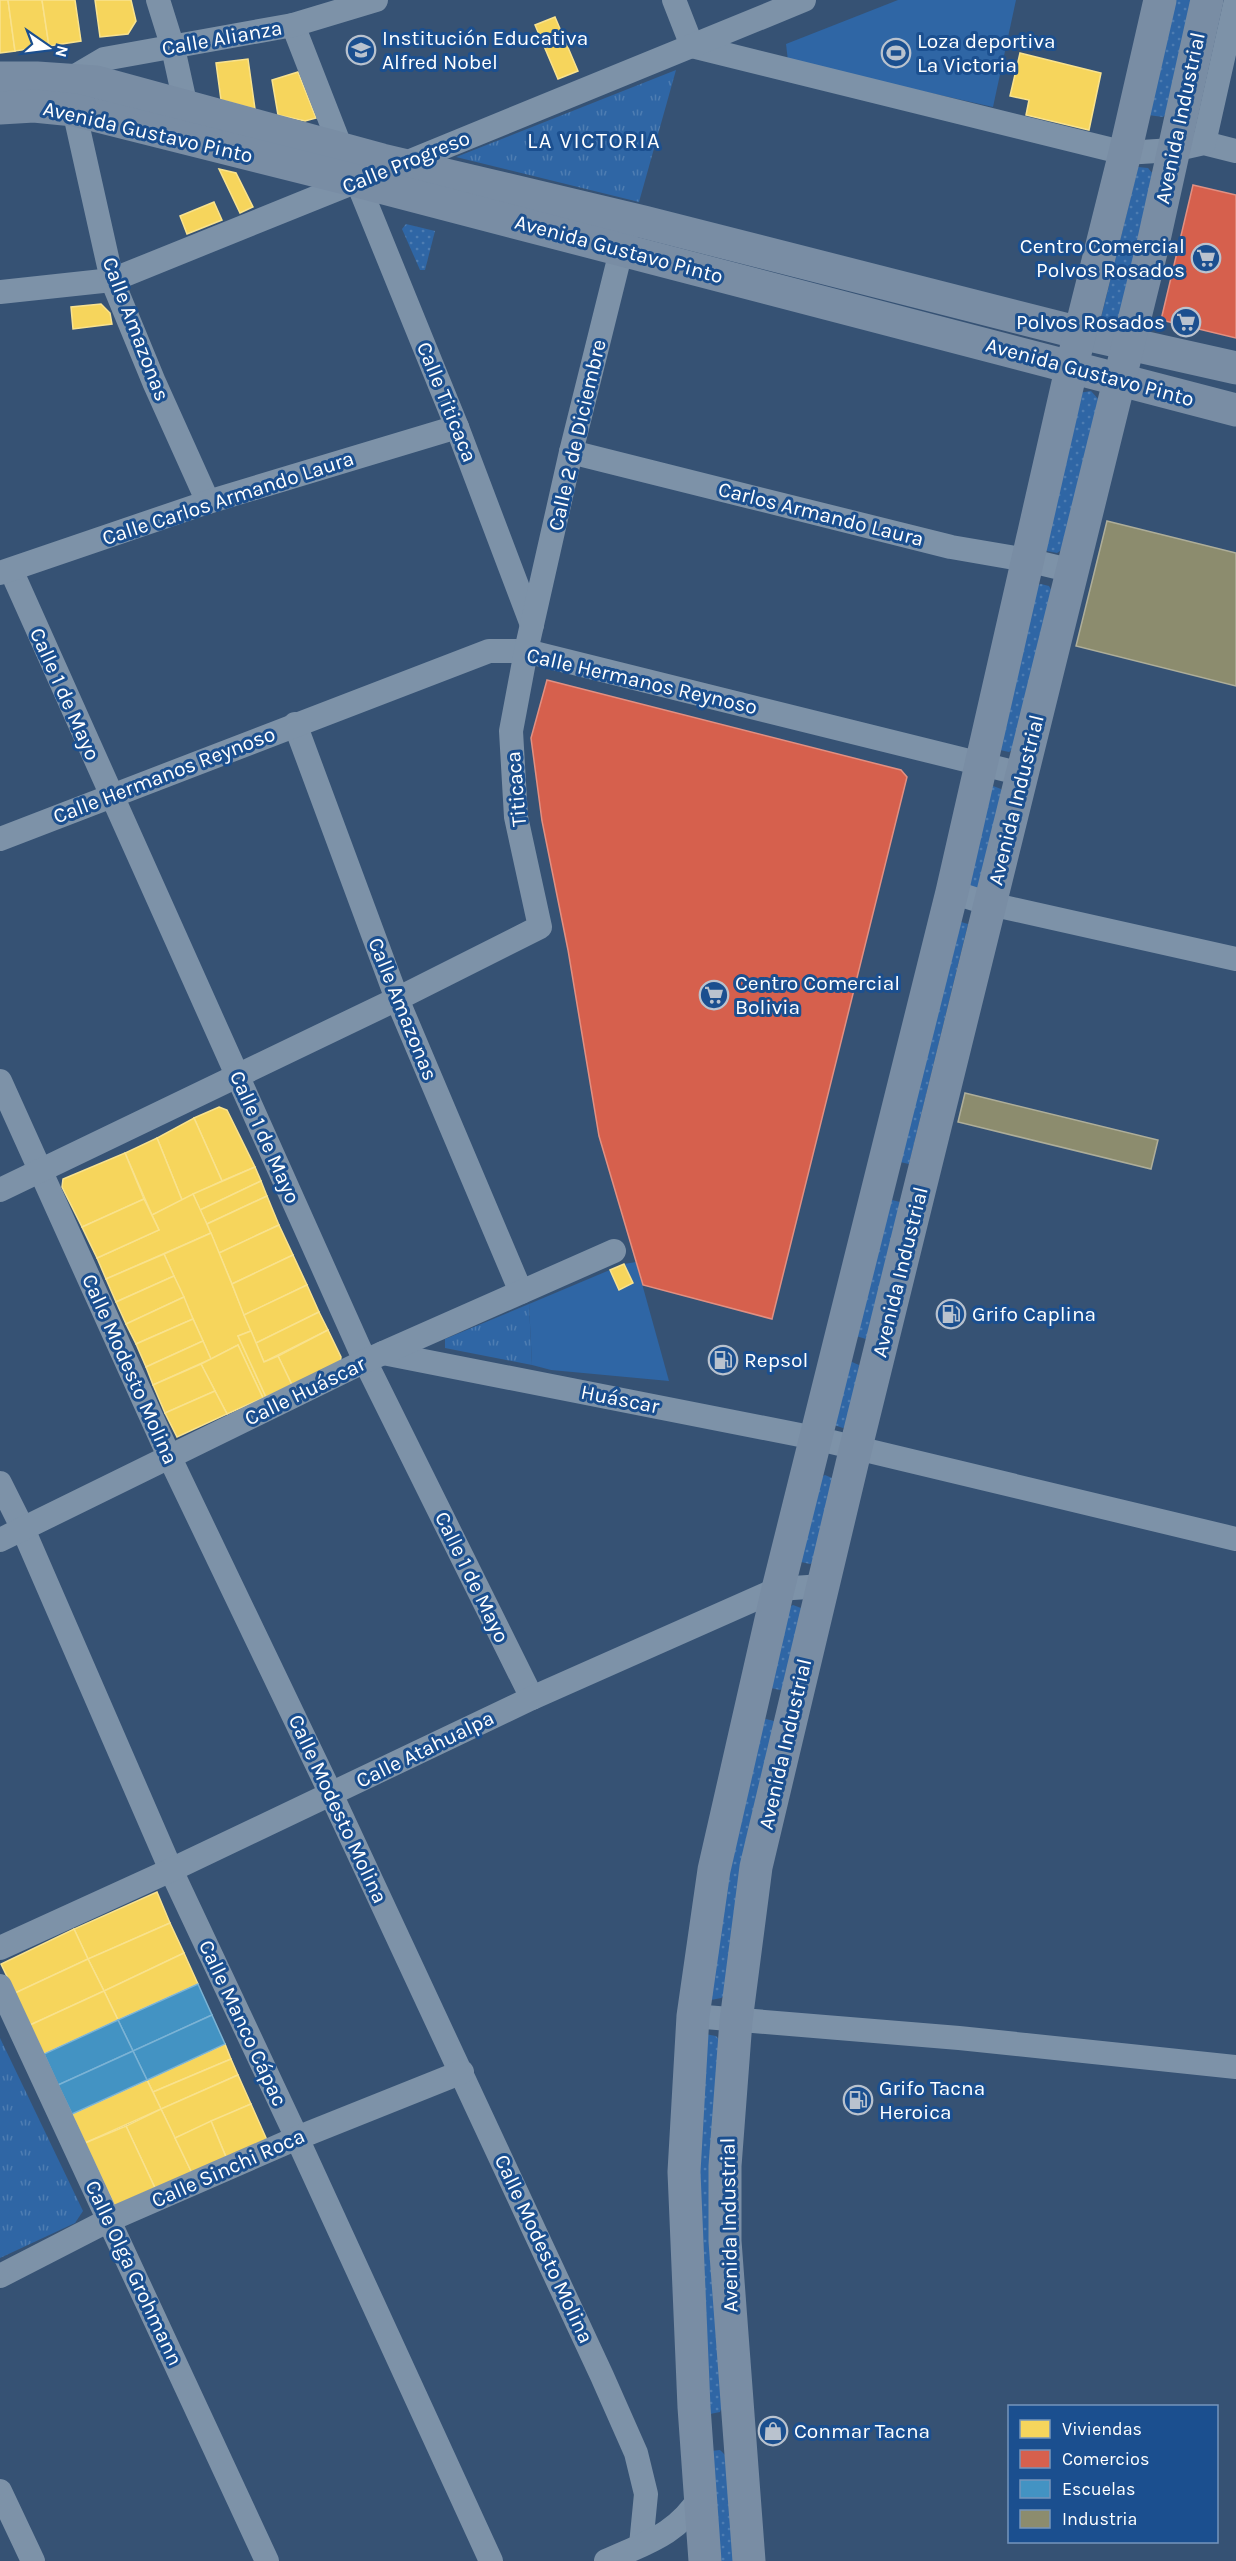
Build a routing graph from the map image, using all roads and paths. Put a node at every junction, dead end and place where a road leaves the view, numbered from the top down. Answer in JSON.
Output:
{"nodes":[{"id":1,"x":158,"y":0,"type":"edge"},
{"id":2,"x":674,"y":0,"type":"edge"},
{"id":3,"x":804,"y":0,"type":"edge"},
{"id":4,"x":1207,"y":0,"type":"edge"},
{"id":5,"x":1236,"y":0,"type":"edge"},
{"id":6,"x":372,"y":1,"type":"edge"},
{"id":7,"x":1156,"y":5,"type":"edge"},
{"id":8,"x":293,"y":25,"type":"junction"},
{"id":9,"x":692,"y":46,"type":"junction"},
{"id":10,"x":173,"y":48,"type":"junction"},
{"id":11,"x":0,"y":78,"type":"edge"},
{"id":12,"x":72,"y":95,"type":"junction"},
{"id":13,"x":186,"y":107,"type":"junction"},
{"id":14,"x":0,"y":108,"type":"edge"},
{"id":15,"x":1188,"y":147,"type":"junction"},
{"id":16,"x":341,"y":148,"type":"junction"},
{"id":17,"x":1236,"y":151,"type":"edge"},
{"id":18,"x":1125,"y":153,"type":"junction"},
{"id":19,"x":403,"y":164,"type":"junction"},
{"id":20,"x":357,"y":181,"type":"junction"},
{"id":21,"x":626,"y":234,"type":"junction"},
{"id":22,"x":112,"y":280,"type":"junction"},
{"id":23,"x":0,"y":292,"type":"edge"},
{"id":24,"x":1080,"y":333,"type":"junction"},
{"id":25,"x":1128,"y":344,"type":"junction"},
{"id":26,"x":1071,"y":367,"type":"junction"},
{"id":27,"x":1236,"y":368,"type":"edge"},
{"id":28,"x":1119,"y":381,"type":"junction"},
{"id":29,"x":1236,"y":410,"type":"edge"},
{"id":30,"x":457,"y":427,"type":"junction"},
{"id":31,"x":571,"y":452,"type":"junction"},
{"id":32,"x":208,"y":502,"type":"junction"},
{"id":33,"x":1027,"y":560,"type":"junction"},
{"id":34,"x":6,"y":571,"type":"edge"},
{"id":35,"x":1073,"y":571,"type":"junction"},
{"id":36,"x":532,"y":625,"type":"junction"},
{"id":37,"x":526,"y":651,"type":"junction"},
{"id":38,"x":295,"y":724,"type":"junction"},
{"id":39,"x":981,"y":764,"type":"junction"},
{"id":40,"x":1023,"y":774,"type":"junction"},
{"id":41,"x":111,"y":796,"type":"junction"},
{"id":42,"x":0,"y":839,"type":"edge"},
{"id":43,"x":952,"y":892,"type":"junction"},
{"id":44,"x":990,"y":904,"type":"junction"},
{"id":45,"x":1236,"y":959,"type":"edge"},
{"id":46,"x":397,"y":999,"type":"junction"},
{"id":47,"x":237,"y":1075,"type":"junction"},
{"id":48,"x":0,"y":1081,"type":"edge"},
{"id":49,"x":40,"y":1170,"type":"junction"},
{"id":50,"x":879,"y":1179,"type":"junction"},
{"id":51,"x":920,"y":1189,"type":"junction"},
{"id":52,"x":0,"y":1190,"type":"edge"},
{"id":53,"x":614,"y":1251,"type":"dead end"},
{"id":54,"x":521,"y":1292,"type":"junction"},
{"id":55,"x":374,"y":1357,"type":"junction"},
{"id":56,"x":814,"y":1438,"type":"junction"},
{"id":57,"x":856,"y":1447,"type":"junction"},
{"id":58,"x":169,"y":1456,"type":"junction"},
{"id":59,"x":0,"y":1483,"type":"edge"},
{"id":60,"x":23,"y":1529,"type":"junction"},
{"id":61,"x":1236,"y":1539,"type":"edge"},
{"id":62,"x":0,"y":1540,"type":"edge"},
{"id":63,"x":823,"y":1586,"type":"junction"},
{"id":64,"x":778,"y":1589,"type":"junction"},
{"id":65,"x":753,"y":1696,"type":"junction"},
{"id":66,"x":532,"y":1698,"type":"junction"},
{"id":67,"x":794,"y":1707,"type":"junction"},
{"id":68,"x":331,"y":1794,"type":"junction"},
{"id":69,"x":171,"y":1870,"type":"junction"},
{"id":70,"x":0,"y":1948,"type":"edge"},
{"id":71,"x":0,"y":1986,"type":"edge"},
{"id":72,"x":693,"y":2016,"type":"junction"},
{"id":73,"x":736,"y":2021,"type":"junction"},
{"id":74,"x":1236,"y":2067,"type":"edge"},
{"id":75,"x":462,"y":2072,"type":"junction"},
{"id":76,"x":297,"y":2138,"type":"junction"},
{"id":77,"x":110,"y":2220,"type":"junction"},
{"id":78,"x":0,"y":2276,"type":"edge"},
{"id":79,"x":739,"y":2430,"type":"junction"},
{"id":80,"x":696,"y":2434,"type":"junction"},
{"id":81,"x":0,"y":2491,"type":"edge"},
{"id":82,"x":700,"y":2497,"type":"junction"},
{"id":83,"x":642,"y":2545,"type":"junction"},
{"id":84,"x":33,"y":2561,"type":"edge"},
{"id":85,"x":267,"y":2561,"type":"edge"},
{"id":86,"x":491,"y":2561,"type":"edge"},
{"id":87,"x":606,"y":2561,"type":"edge"},
{"id":88,"x":705,"y":2561,"type":"edge"},
{"id":89,"x":749,"y":2561,"type":"edge"}],
"edges":[{"from":1,"to":10,"type":"street"},
{"from":2,"to":9,"type":"street"},
{"from":3,"to":9,"type":"street","name":"Calle Progreso"},
{"from":4,"to":15,"type":"main road","name":"Avenida Industrial"},
{"from":5,"to":15,"type":"street"},
{"from":6,"to":8,"type":"street","name":"Calle Alianza"},
{"from":7,"to":18,"type":"main road","name":"Avenida Industrial"},
{"from":8,"to":10,"type":"street","name":"Calle Alianza"},
{"from":8,"to":16,"type":"street"},
{"from":9,"to":18,"type":"street"},
{"from":9,"to":19,"type":"street","name":"Calle Progreso"},
{"from":10,"to":12,"type":"street","name":"Calle Alianza"},
{"from":10,"to":13,"type":"street"},
{"from":11,"to":12,"type":"main road","name":"Avenida Gustavo Pinto"},
{"from":12,"to":13,"type":"main road","name":"Avenida Gustavo Pinto"},
{"from":12,"to":14,"type":"main road","name":"Avenida Gustavo Pinto"},
{"from":12,"to":20,"type":"main road","name":"Avenida Gustavo Pinto"},
{"from":12,"to":22,"type":"street","name":"Calle Amazonas"},
{"from":13,"to":16,"type":"main road","name":"Avenida Gustavo Pinto"},
{"from":15,"to":17,"type":"street"},
{"from":15,"to":18,"type":"street"},
{"from":15,"to":25,"type":"main road","name":"Avenida Industrial"},
{"from":16,"to":19,"type":"main road","name":"Avenida Gustavo Pinto"},
{"from":18,"to":24,"type":"main road","name":"Avenida Industrial"},
{"from":19,"to":20,"type":"street","name":"Calle Progreso"},
{"from":19,"to":21,"type":"main road","name":"Avenida Gustavo Pinto"},
{"from":20,"to":21,"type":"main road","name":"Avenida Gustavo Pinto"},
{"from":20,"to":22,"type":"street","name":"Calle Progreso"},
{"from":20,"to":30,"type":"street","name":"Calle Titicaca"},
{"from":21,"to":24,"type":"main road","name":"Avenida Gustavo Pinto"},
{"from":21,"to":26,"type":"main road","name":"Avenida Gustavo Pinto"},
{"from":21,"to":31,"type":"street","name":"Calle 2 de Diciembre"},
{"from":22,"to":23,"type":"street","name":"Calle Progreso"},
{"from":22,"to":32,"type":"street","name":"Calle Amazonas"},
{"from":24,"to":25,"type":"main road","name":"Avenida Gustavo Pinto"},
{"from":24,"to":26,"type":"main road","name":"Avenida Industrial"},
{"from":25,"to":27,"type":"main road","name":"Avenida Gustavo Pinto"},
{"from":25,"to":28,"type":"main road","name":"Avenida Industrial"},
{"from":26,"to":28,"type":"main road","name":"Avenida Gustavo Pinto"},
{"from":26,"to":33,"type":"main road","name":"Avenida Industrial"},
{"from":28,"to":29,"type":"main road","name":"Avenida Gustavo Pinto"},
{"from":28,"to":35,"type":"main road","name":"Avenida Industrial"},
{"from":30,"to":32,"type":"street","name":"Calle Carlos Armando Laura"},
{"from":30,"to":36,"type":"street","name":"Calle Titicaca"},
{"from":31,"to":33,"type":"street","name":"Carlos Armando Laura"},
{"from":31,"to":36,"type":"street","name":"Calle 2 de Diciembre"},
{"from":32,"to":34,"type":"street","name":"Calle Carlos Armando Laura"},
{"from":33,"to":35,"type":"street","name":"Carlos Armando Laura"},
{"from":33,"to":39,"type":"main road","name":"Avenida Industrial"},
{"from":34,"to":41,"type":"street","name":"Calle 1 de Mayo"},
{"from":35,"to":40,"type":"main road","name":"Avenida Industrial"},
{"from":36,"to":37,"type":"street","name":"Calle 2 de Diciembre"},
{"from":37,"to":38,"type":"street","name":"Calle Hermanos Reynoso"},
{"from":37,"to":39,"type":"street","name":"Calle Hermanos Reynoso"},
{"from":37,"to":46,"type":"street","name":"Titicaca"},
{"from":38,"to":41,"type":"street","name":"Calle Hermanos Reynoso"},
{"from":38,"to":46,"type":"street","name":"Calle Amazonas"},
{"from":39,"to":40,"type":"street","name":"Calle Hermanos Reynoso"},
{"from":39,"to":43,"type":"main road","name":"Avenida Industrial"},
{"from":40,"to":44,"type":"main road","name":"Avenida Industrial"},
{"from":41,"to":42,"type":"street","name":"Calle Hermanos Reynoso"},
{"from":41,"to":47,"type":"street","name":"Calle 1 de Mayo"},
{"from":43,"to":44,"type":"street"},
{"from":43,"to":50,"type":"main road","name":"Avenida Industrial"},
{"from":44,"to":45,"type":"street"},
{"from":44,"to":51,"type":"main road","name":"Avenida Industrial"},
{"from":46,"to":47,"type":"street"},
{"from":46,"to":54,"type":"street","name":"Calle Amazonas"},
{"from":47,"to":49,"type":"street"},
{"from":47,"to":55,"type":"street","name":"Calle 1 de Mayo"},
{"from":48,"to":49,"type":"street","name":"Calle Modesto Molina"},
{"from":49,"to":52,"type":"street"},
{"from":49,"to":58,"type":"street","name":"Calle Modesto Molina"},
{"from":50,"to":51,"type":"main road"},
{"from":50,"to":56,"type":"main road","name":"Avenida Industrial"},
{"from":51,"to":57,"type":"main road","name":"Avenida Industrial"},
{"from":53,"to":54,"type":"street","name":"Calle Huáscar"},
{"from":54,"to":55,"type":"street","name":"Calle Huáscar"},
{"from":55,"to":56,"type":"street","name":"Huáscar"},
{"from":55,"to":58,"type":"street","name":"Calle Huáscar"},
{"from":55,"to":66,"type":"street","name":"Calle 1 de Mayo"},
{"from":56,"to":57,"type":"street","name":"Huáscar"},
{"from":56,"to":64,"type":"main road","name":"Avenida Industrial"},
{"from":57,"to":61,"type":"street","name":"Huáscar"},
{"from":57,"to":63,"type":"main road","name":"Avenida Industrial"},
{"from":58,"to":60,"type":"street","name":"Calle Huáscar"},
{"from":58,"to":68,"type":"street","name":"Calle Modesto Molina"},
{"from":59,"to":60,"type":"street","name":"Calle Manco Cápac"},
{"from":60,"to":62,"type":"street","name":"Calle Huáscar"},
{"from":60,"to":69,"type":"street","name":"Calle Manco Cápac"},
{"from":63,"to":64,"type":"street","name":"Calle Atahualpa"},
{"from":63,"to":67,"type":"main road","name":"Avenida Industrial"},
{"from":64,"to":65,"type":"main road","name":"Avenida Industrial"},
{"from":64,"to":66,"type":"street","name":"Calle Atahualpa"},
{"from":65,"to":67,"type":"main road"},
{"from":65,"to":72,"type":"main road","name":"Avenida Industrial"},
{"from":66,"to":68,"type":"street","name":"Calle Atahualpa"},
{"from":67,"to":73,"type":"main road","name":"Avenida Industrial"},
{"from":68,"to":69,"type":"street","name":"Calle Atahualpa"},
{"from":68,"to":75,"type":"street","name":"Calle Modesto Molina"},
{"from":69,"to":70,"type":"street","name":"Calle Atahualpa"},
{"from":69,"to":76,"type":"street","name":"Calle Manco Cápac"},
{"from":71,"to":77,"type":"street","name":"Calle Olga Grohmann"},
{"from":72,"to":73,"type":"street"},
{"from":72,"to":80,"type":"main road","name":"Avenida Industrial"},
{"from":73,"to":74,"type":"street"},
{"from":73,"to":79,"type":"main road","name":"Avenida Industrial"},
{"from":75,"to":76,"type":"street","name":"Calle Sinchi Roca"},
{"from":75,"to":83,"type":"street","name":"Calle Modesto Molina"},
{"from":76,"to":77,"type":"street","name":"Calle Sinchi Roca"},
{"from":76,"to":86,"type":"street","name":"Calle Manco Cápac"},
{"from":77,"to":78,"type":"street","name":"Calle Sinchi Roca"},
{"from":77,"to":85,"type":"street","name":"Calle Olga Grohmann"},
{"from":79,"to":80,"type":"main road"},
{"from":79,"to":89,"type":"main road","name":"Avenida Industrial"},
{"from":80,"to":82,"type":"main road","name":"Avenida Industrial"},
{"from":81,"to":84,"type":"street"},
{"from":82,"to":83,"type":"street"},
{"from":82,"to":88,"type":"main road","name":"Avenida Industrial"},
{"from":83,"to":87,"type":"street"}]}
